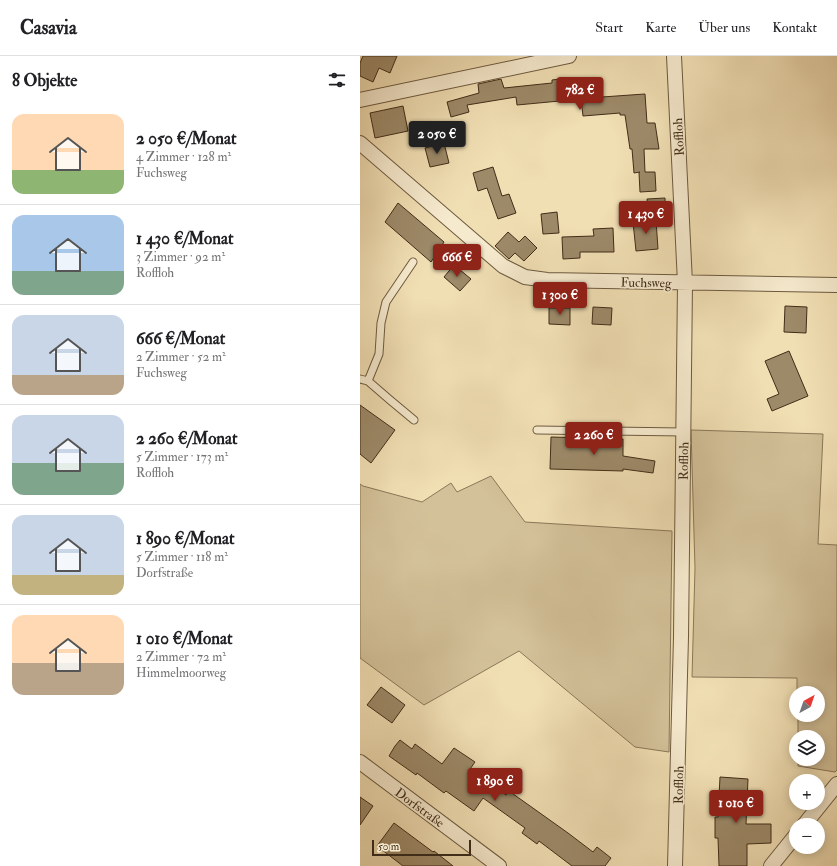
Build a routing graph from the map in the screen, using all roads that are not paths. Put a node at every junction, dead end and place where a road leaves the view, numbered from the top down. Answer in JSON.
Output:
{"nodes":[{"id":1,"x":569,"y":56,"type":"edge"},
{"id":2,"x":674,"y":56,"type":"edge"},
{"id":3,"x":360,"y":100,"type":"edge"},
{"id":4,"x":360,"y":143,"type":"edge"},
{"id":5,"x":413,"y":262,"type":"dead end"},
{"id":6,"x":685,"y":283,"type":"junction"},
{"id":7,"x":837,"y":285,"type":"edge"},
{"id":8,"x":360,"y":378,"type":"edge"},
{"id":9,"x":368,"y":381,"type":"junction"},
{"id":10,"x":414,"y":420,"type":"dead end"},
{"id":11,"x":536,"y":430,"type":"dead end"},
{"id":12,"x":683,"y":432,"type":"junction"},
{"id":13,"x":360,"y":762,"type":"edge"},
{"id":14,"x":837,"y":784,"type":"edge"},
{"id":15,"x":810,"y":818,"type":"edge"},
{"id":16,"x":789,"y":844,"type":"edge"},
{"id":17,"x":499,"y":866,"type":"edge"},
{"id":18,"x":676,"y":866,"type":"edge"},
{"id":19,"x":771,"y":866,"type":"edge"}],
"edges":[{"from":1,"to":3,"type":"street"},
{"from":2,"to":6,"type":"street","name":"Roffloh"},
{"from":4,"to":6,"type":"street","name":"Fuchsweg"},
{"from":5,"to":9,"type":"lane"},
{"from":6,"to":7,"type":"street","name":"Fuchsweg"},
{"from":6,"to":12,"type":"street","name":"Roffloh"},
{"from":8,"to":9,"type":"lane"},
{"from":9,"to":10,"type":"lane"},
{"from":11,"to":12,"type":"lane"},
{"from":12,"to":18,"type":"street","name":"Roffloh"},
{"from":13,"to":17,"type":"street","name":"Dorfstraße"},
{"from":14,"to":15,"type":"street"},
{"from":16,"to":19,"type":"street"}]}
